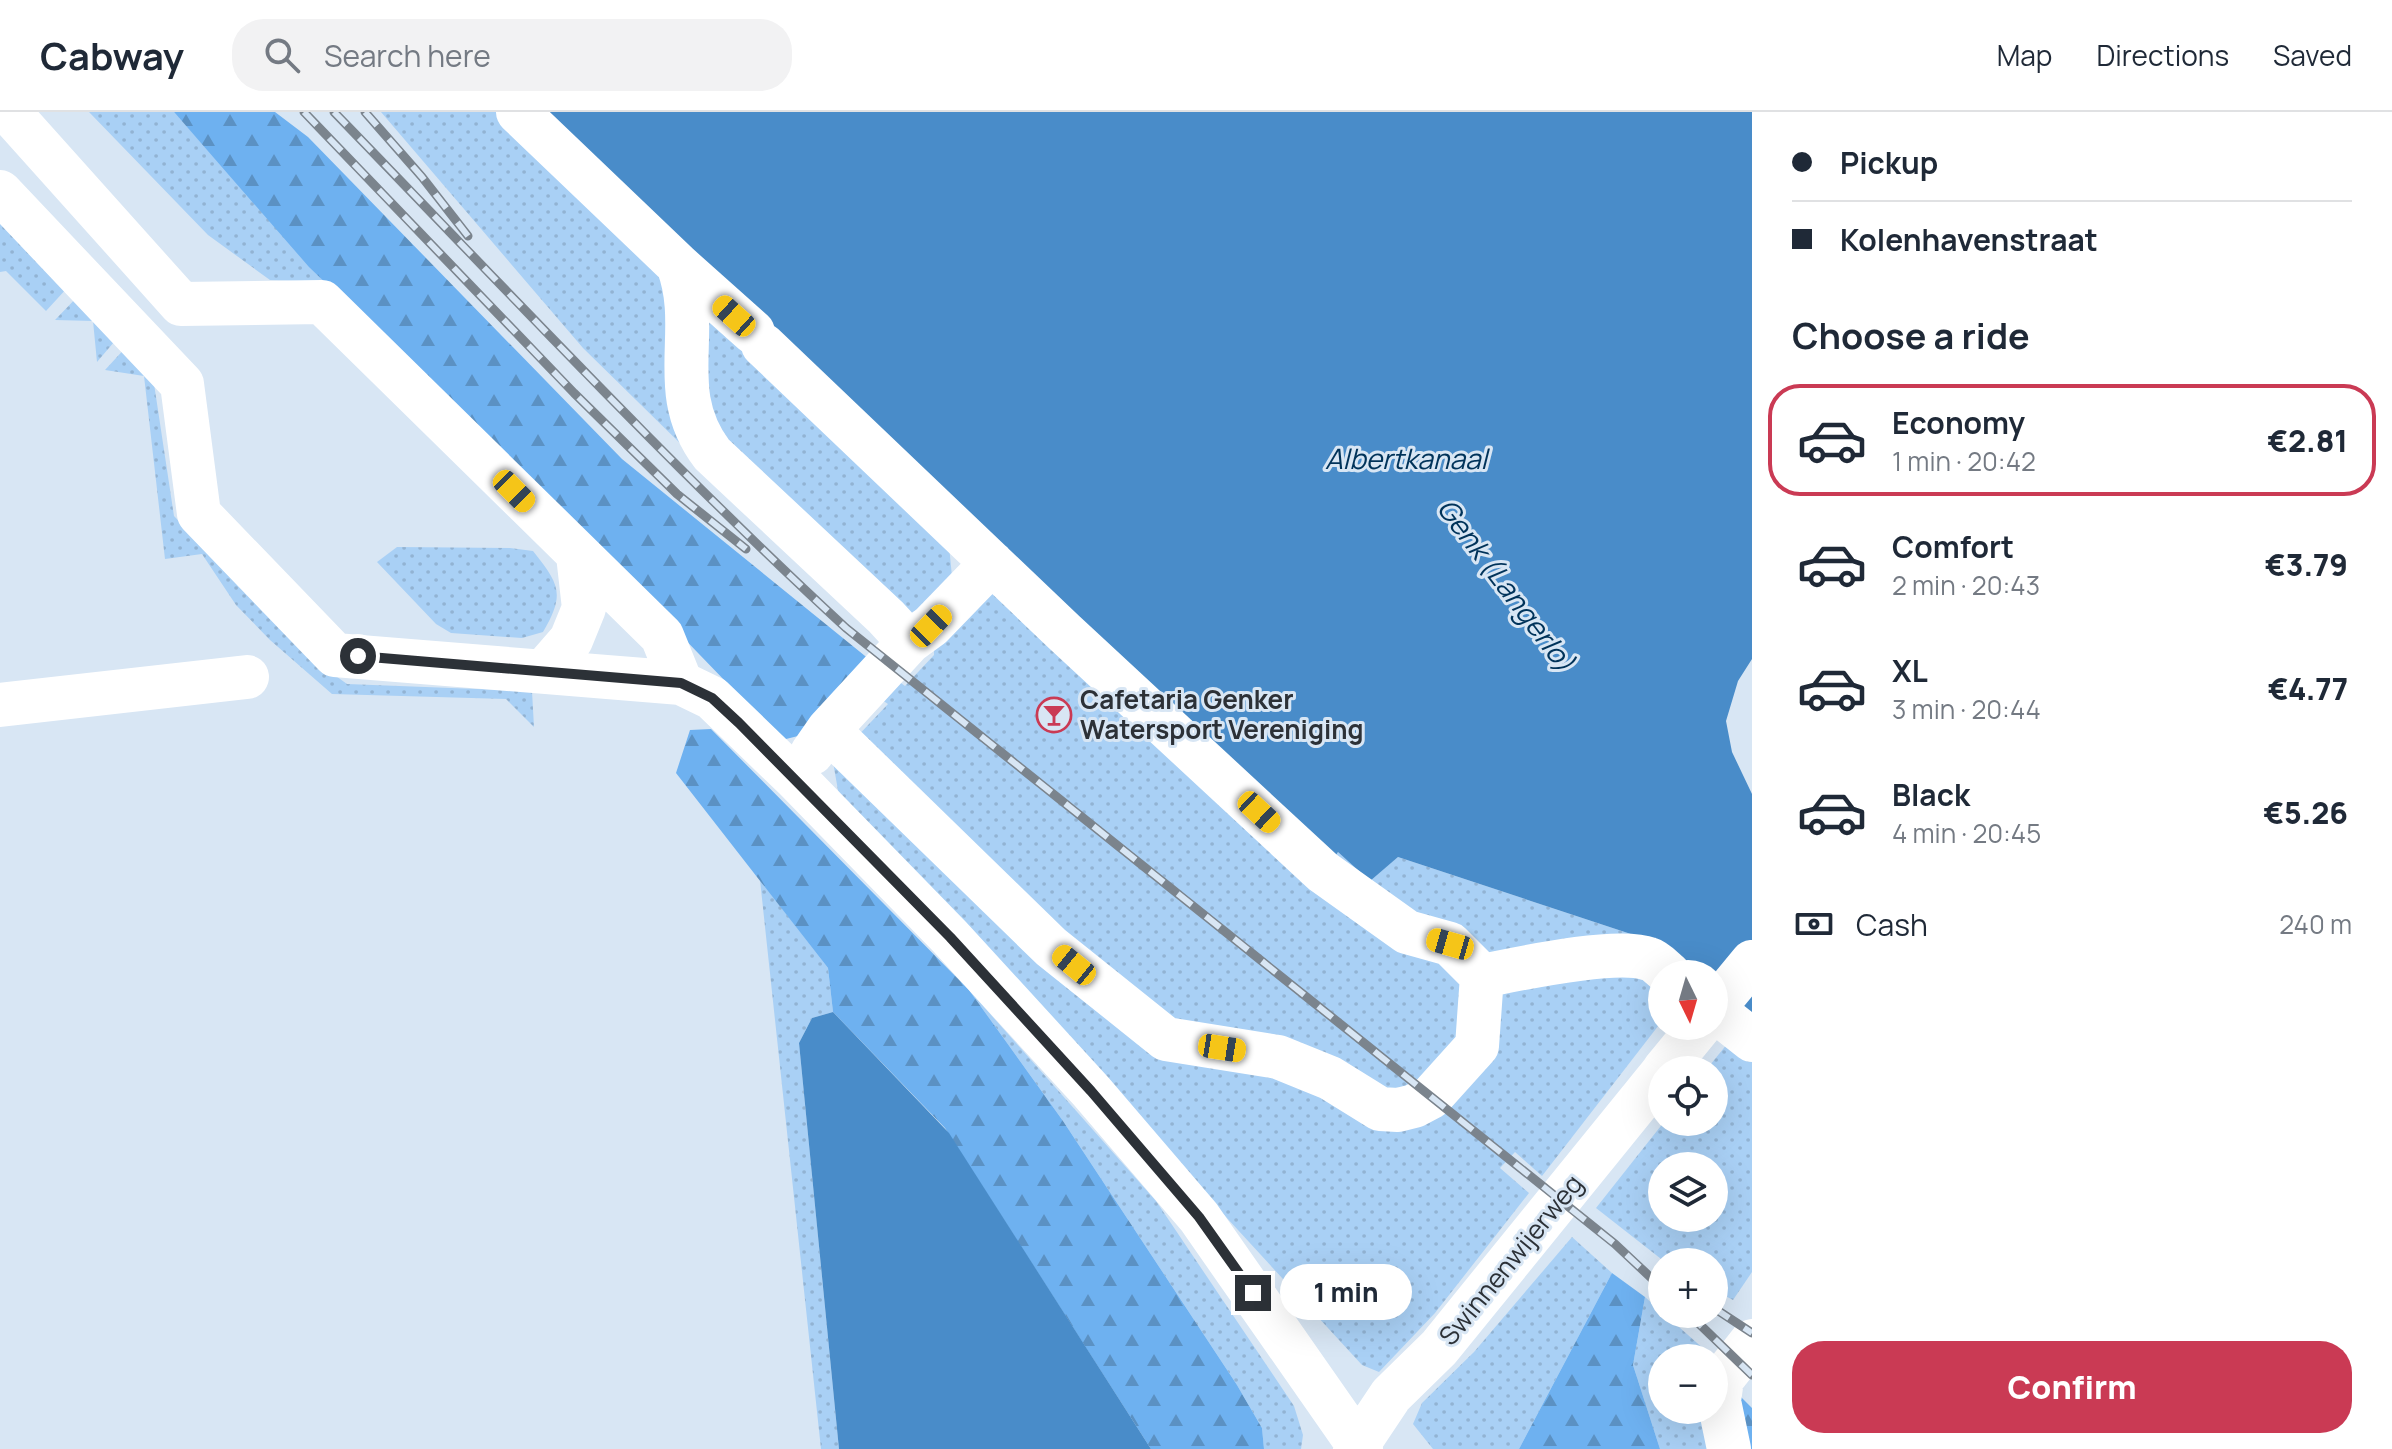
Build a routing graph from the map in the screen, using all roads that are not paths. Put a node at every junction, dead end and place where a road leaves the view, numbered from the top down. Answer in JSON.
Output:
{"nodes":[{"id":1,"x":9,"y":112,"type":"edge"},
{"id":2,"x":518,"y":112,"type":"edge"},
{"id":3,"x":0,"y":192,"type":"edge"},
{"id":4,"x":678,"y":265,"type":"junction"},
{"id":5,"x":578,"y":555,"type":"junction"},
{"id":6,"x":992,"y":563,"type":"junction"},
{"id":7,"x":909,"y":642,"type":"junction"},
{"id":8,"x":544,"y":671,"type":"junction"},
{"id":9,"x":247,"y":677,"type":"dead end"},
{"id":10,"x":681,"y":683,"type":"junction"},
{"id":11,"x":0,"y":705,"type":"edge"},
{"id":12,"x":828,"y":730,"type":"junction"},
{"id":13,"x":795,"y":778,"type":"junction"},
{"id":14,"x":1378,"y":873,"type":"dead end"},
{"id":15,"x":1450,"y":944,"type":"junction"},
{"id":16,"x":1651,"y":960,"type":"edge"},
{"id":17,"x":1752,"y":962,"type":"edge"},
{"id":18,"x":1482,"y":976,"type":"junction"},
{"id":19,"x":1728,"y":992,"type":"edge"},
{"id":20,"x":1728,"y":1020,"type":"edge"},
{"id":21,"x":1689,"y":1040,"type":"edge"},
{"id":22,"x":1752,"y":1040,"type":"edge"},
{"id":23,"x":1676,"y":1056,"type":"edge"},
{"id":24,"x":1648,"y":1091,"type":"edge"},
{"id":25,"x":1752,"y":1341,"type":"edge"},
{"id":26,"x":1357,"y":1448,"type":"edge"},
{"id":27,"x":1729,"y":1449,"type":"edge"}],
"edges":[{"from":1,"to":5,"type":"street"},
{"from":2,"to":4,"type":"street"},
{"from":3,"to":8,"type":"street"},
{"from":4,"to":6,"type":"street"},
{"from":4,"to":7,"type":"street"},
{"from":5,"to":8,"type":"street"},
{"from":5,"to":10,"type":"street"},
{"from":6,"to":7,"type":"street"},
{"from":6,"to":15,"type":"street"},
{"from":7,"to":12,"type":"street"},
{"from":8,"to":10,"type":"street"},
{"from":9,"to":11,"type":"street"},
{"from":10,"to":13,"type":"street"},
{"from":12,"to":13,"type":"street"},
{"from":12,"to":18,"type":"street"},
{"from":13,"to":26,"type":"street"},
{"from":14,"to":15,"type":"street"},
{"from":15,"to":18,"type":"street"},
{"from":16,"to":18,"type":"street"},
{"from":17,"to":19,"type":"street"},
{"from":20,"to":22,"type":"street"},
{"from":21,"to":23,"type":"street","name":"Swinnenwijerweg"},
{"from":24,"to":26,"type":"street","name":"Swinnenwijerweg"},
{"from":25,"to":27,"type":"street"}]}
